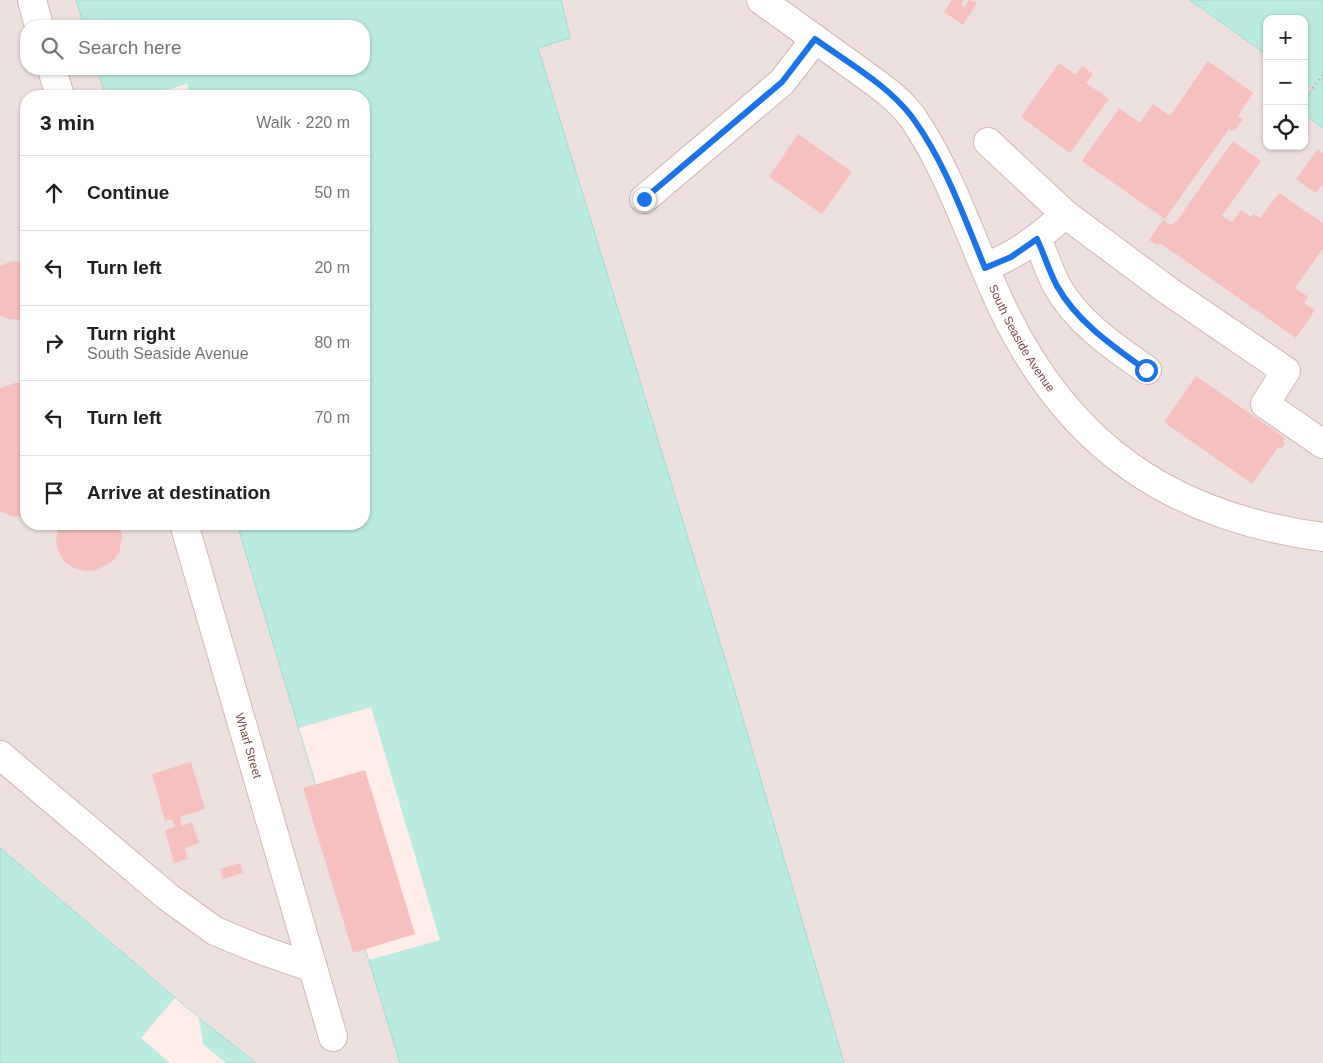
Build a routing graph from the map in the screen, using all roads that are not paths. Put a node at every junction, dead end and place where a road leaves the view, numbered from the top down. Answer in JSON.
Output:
{"nodes":[{"id":1,"x":32,"y":0,"type":"edge"},
{"id":2,"x":761,"y":0,"type":"edge"},
{"id":3,"x":37,"y":20,"type":"edge"},
{"id":4,"x":815,"y":39,"type":"junction"},
{"id":5,"x":54,"y":75,"type":"edge"},
{"id":6,"x":58,"y":90,"type":"edge"},
{"id":7,"x":988,"y":142,"type":"dead end"},
{"id":8,"x":644,"y":199,"type":"dead end"},
{"id":9,"x":1065,"y":214,"type":"junction"},
{"id":10,"x":1037,"y":239,"type":"junction"},
{"id":11,"x":985,"y":268,"type":"junction"},
{"id":12,"x":1146,"y":370,"type":"dead end"},
{"id":13,"x":1323,"y":444,"type":"edge"},
{"id":14,"x":186,"y":530,"type":"edge"},
{"id":15,"x":1323,"y":537,"type":"edge"},
{"id":16,"x":0,"y":755,"type":"edge"},
{"id":17,"x":313,"y":968,"type":"junction"},
{"id":18,"x":333,"y":1038,"type":"dead end"}],
"edges":[{"from":1,"to":3,"type":"street"},
{"from":2,"to":4,"type":"street","name":"South Seaside Avenue"},
{"from":4,"to":8,"type":"street"},
{"from":4,"to":11,"type":"street","name":"South Seaside Avenue"},
{"from":5,"to":6,"type":"street"},
{"from":7,"to":9,"type":"street"},
{"from":9,"to":10,"type":"street"},
{"from":9,"to":13,"type":"street"},
{"from":10,"to":11,"type":"street"},
{"from":10,"to":12,"type":"street"},
{"from":11,"to":15,"type":"street","name":"South Seaside Avenue"},
{"from":14,"to":17,"type":"street","name":"Wharf Street"},
{"from":16,"to":17,"type":"street"},
{"from":17,"to":18,"type":"street","name":"Wharf Street"}]}
